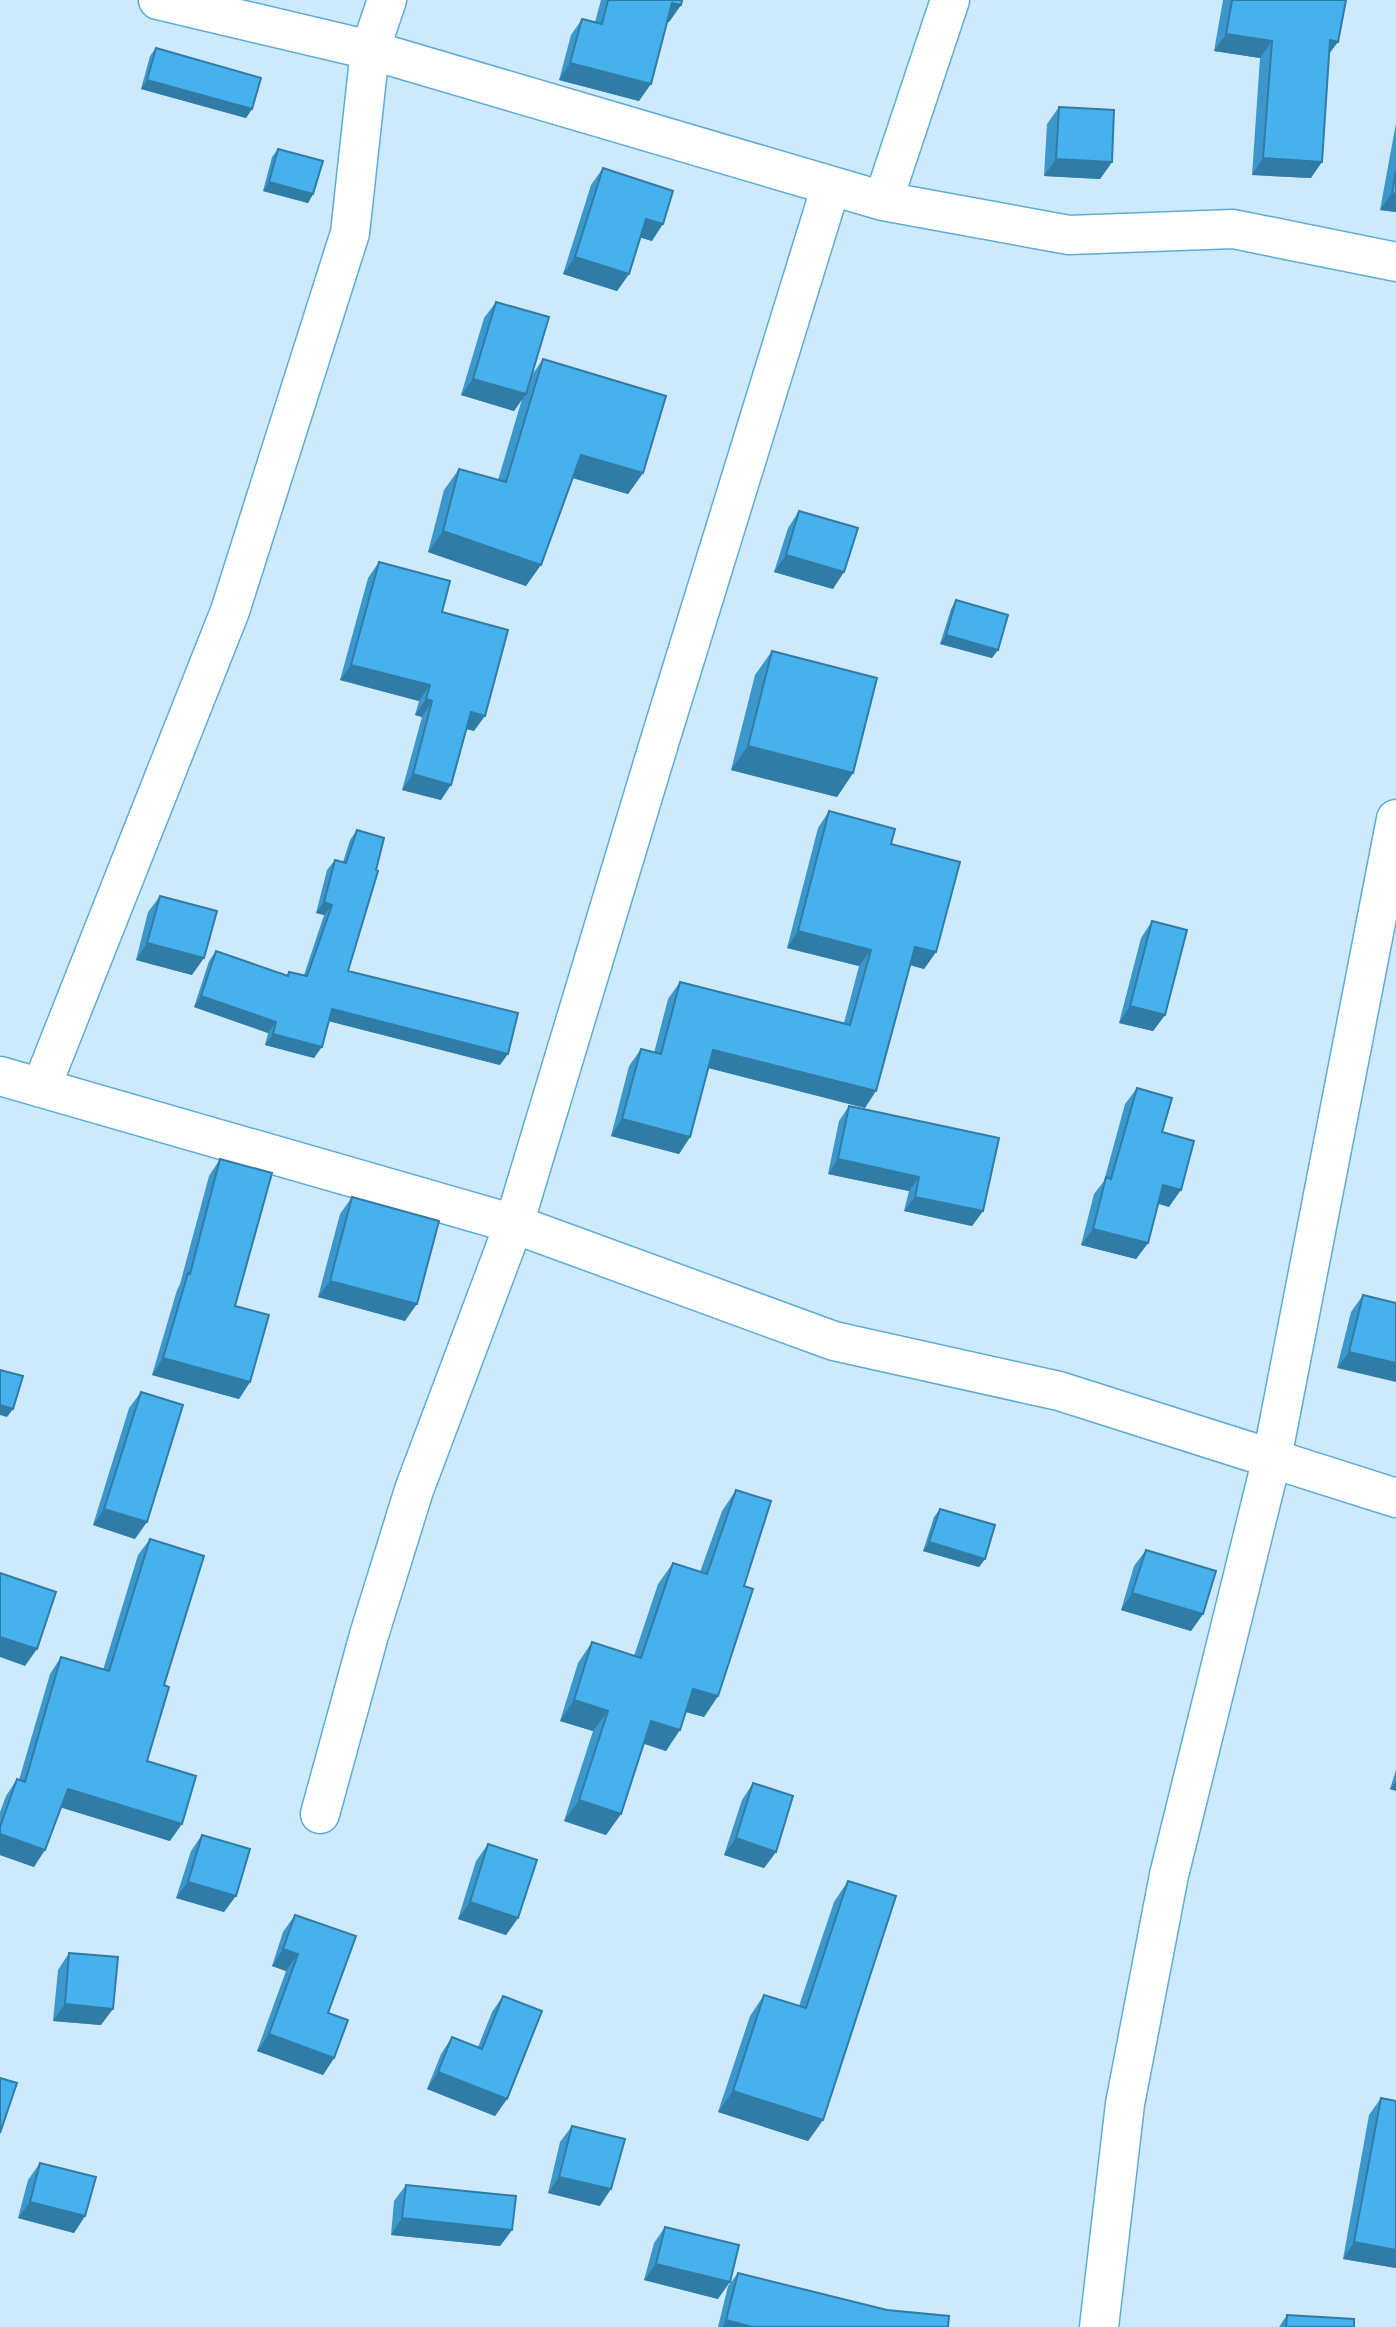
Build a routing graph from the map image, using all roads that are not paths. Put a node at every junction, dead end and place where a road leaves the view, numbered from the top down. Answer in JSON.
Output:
{"nodes":[{"id":1,"x":158,"y":0,"type":"edge"},
{"id":2,"x":387,"y":0,"type":"edge"},
{"id":3,"x":950,"y":0,"type":"edge"},
{"id":4,"x":370,"y":50,"type":"junction"},
{"id":5,"x":831,"y":186,"type":"junction"},
{"id":6,"x":883,"y":201,"type":"junction"},
{"id":7,"x":1396,"y":262,"type":"edge"},
{"id":8,"x":1396,"y":820,"type":"edge"},
{"id":9,"x":0,"y":1076,"type":"edge"},
{"id":10,"x":41,"y":1088,"type":"junction"},
{"id":11,"x":514,"y":1224,"type":"junction"},
{"id":12,"x":1272,"y":1458,"type":"junction"},
{"id":13,"x":1396,"y":1497,"type":"edge"},
{"id":14,"x":320,"y":1814,"type":"dead end"},
{"id":15,"x":1099,"y":2327,"type":"edge"}],
"edges":[{"from":1,"to":4,"type":"street"},
{"from":2,"to":4,"type":"street"},
{"from":3,"to":6,"type":"street"},
{"from":4,"to":5,"type":"street"},
{"from":4,"to":10,"type":"street"},
{"from":5,"to":6,"type":"street"},
{"from":5,"to":11,"type":"street"},
{"from":6,"to":7,"type":"street"},
{"from":8,"to":12,"type":"street"},
{"from":9,"to":10,"type":"street"},
{"from":10,"to":11,"type":"street"},
{"from":11,"to":12,"type":"street"},
{"from":11,"to":14,"type":"street"},
{"from":12,"to":13,"type":"street"},
{"from":12,"to":15,"type":"street"}]}
